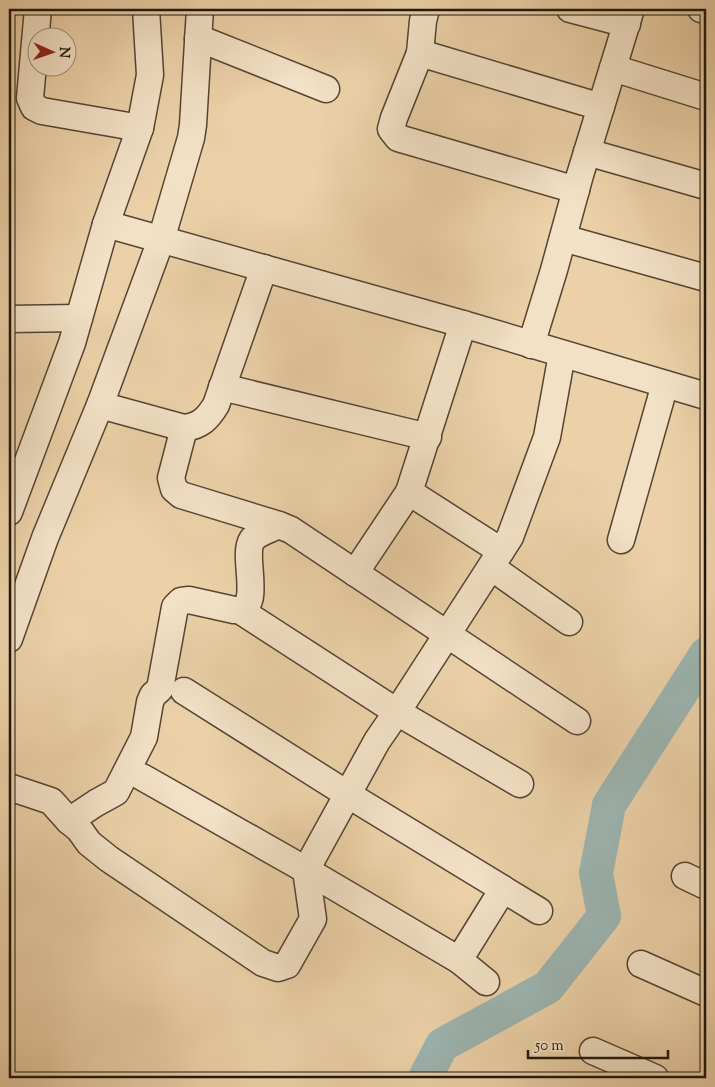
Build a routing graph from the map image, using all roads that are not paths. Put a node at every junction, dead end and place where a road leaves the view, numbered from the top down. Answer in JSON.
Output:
{"nodes":[{"id":1,"x":38,"y":9,"type":"edge"},
{"id":2,"x":146,"y":9,"type":"edge"},
{"id":3,"x":200,"y":9,"type":"edge"},
{"id":4,"x":426,"y":9,"type":"edge"},
{"id":5,"x":570,"y":9,"type":"edge"},
{"id":6,"x":701,"y":9,"type":"edge"},
{"id":7,"x":706,"y":10,"type":"edge"},
{"id":8,"x":629,"y":16,"type":"edge"},
{"id":9,"x":198,"y":38,"type":"junction"},
{"id":10,"x":420,"y":53,"type":"junction"},
{"id":11,"x":613,"y":68,"type":"junction"},
{"id":12,"x":326,"y":89,"type":"dead end"},
{"id":13,"x":706,"y":97,"type":"edge"},
{"id":14,"x":601,"y":107,"type":"junction"},
{"id":15,"x":140,"y":128,"type":"junction"},
{"id":16,"x":587,"y":152,"type":"junction"},
{"id":17,"x":706,"y":186,"type":"edge"},
{"id":18,"x":576,"y":190,"type":"junction"},
{"id":19,"x":136,"y":232,"type":"junction"},
{"id":20,"x":563,"y":238,"type":"junction"},
{"id":21,"x":264,"y":268,"type":"junction"},
{"id":22,"x":706,"y":278,"type":"edge"},
{"id":23,"x":79,"y":318,"type":"junction"},
{"id":24,"x":9,"y":320,"type":"edge"},
{"id":25,"x":463,"y":324,"type":"junction"},
{"id":26,"x":531,"y":345,"type":"junction"},
{"id":27,"x":562,"y":354,"type":"junction"},
{"id":28,"x":665,"y":384,"type":"junction"},
{"id":29,"x":222,"y":387,"type":"junction"},
{"id":30,"x":706,"y":396,"type":"edge"},
{"id":31,"x":100,"y":405,"type":"junction"},
{"id":32,"x":184,"y":428,"type":"junction"},
{"id":33,"x":428,"y":437,"type":"junction"},
{"id":34,"x":410,"y":492,"type":"junction"},
{"id":35,"x":11,"y":502,"type":"edge"},
{"id":36,"x":279,"y":525,"type":"junction"},
{"id":37,"x":621,"y":540,"type":"dead end"},
{"id":38,"x":496,"y":559,"type":"junction"},
{"id":39,"x":356,"y":573,"type":"junction"},
{"id":40,"x":241,"y":610,"type":"junction"},
{"id":41,"x":569,"y":622,"type":"dead end"},
{"id":42,"x":447,"y":634,"type":"junction"},
{"id":43,"x":9,"y":639,"type":"edge"},
{"id":44,"x":184,"y":691,"type":"dead end"},
{"id":45,"x":398,"y":712,"type":"junction"},
{"id":46,"x":577,"y":721,"type":"dead end"},
{"id":47,"x":142,"y":777,"type":"dead end"},
{"id":48,"x":520,"y":784,"type":"dead end"},
{"id":49,"x":9,"y":787,"type":"edge"},
{"id":50,"x":347,"y":794,"type":"junction"},
{"id":51,"x":69,"y":821,"type":"junction"},
{"id":52,"x":306,"y":870,"type":"junction"},
{"id":53,"x":503,"y":889,"type":"junction"},
{"id":54,"x":539,"y":911,"type":"dead end"},
{"id":55,"x":459,"y":960,"type":"junction"},
{"id":56,"x":641,"y":964,"type":"dead end"},
{"id":57,"x":486,"y":982,"type":"dead end"},
{"id":58,"x":706,"y":993,"type":"edge"},
{"id":59,"x":593,"y":1051,"type":"dead end"},
{"id":60,"x":655,"y":1078,"type":"edge"}],
"edges":[{"from":1,"to":15,"type":"street"},
{"from":2,"to":15,"type":"street"},
{"from":3,"to":9,"type":"street"},
{"from":4,"to":10,"type":"street"},
{"from":5,"to":8,"type":"street"},
{"from":6,"to":7,"type":"street"},
{"from":8,"to":11,"type":"street"},
{"from":9,"to":12,"type":"street"},
{"from":9,"to":19,"type":"street"},
{"from":10,"to":14,"type":"street"},
{"from":10,"to":18,"type":"street"},
{"from":11,"to":13,"type":"street"},
{"from":11,"to":14,"type":"street"},
{"from":14,"to":16,"type":"street"},
{"from":15,"to":19,"type":"street"},
{"from":16,"to":17,"type":"street"},
{"from":16,"to":18,"type":"street"},
{"from":18,"to":20,"type":"street"},
{"from":19,"to":21,"type":"street"},
{"from":19,"to":23,"type":"street"},
{"from":19,"to":31,"type":"street"},
{"from":20,"to":22,"type":"street"},
{"from":20,"to":26,"type":"street"},
{"from":21,"to":25,"type":"street"},
{"from":21,"to":29,"type":"street"},
{"from":23,"to":24,"type":"street"},
{"from":23,"to":35,"type":"street"},
{"from":25,"to":26,"type":"street"},
{"from":25,"to":33,"type":"street"},
{"from":26,"to":27,"type":"street"},
{"from":27,"to":28,"type":"street"},
{"from":27,"to":38,"type":"street"},
{"from":28,"to":30,"type":"street"},
{"from":28,"to":37,"type":"street"},
{"from":29,"to":32,"type":"street"},
{"from":29,"to":33,"type":"street"},
{"from":31,"to":32,"type":"street"},
{"from":31,"to":43,"type":"street"},
{"from":32,"to":36,"type":"street"},
{"from":33,"to":34,"type":"street"},
{"from":34,"to":38,"type":"street"},
{"from":34,"to":39,"type":"street"},
{"from":36,"to":39,"type":"street"},
{"from":36,"to":40,"type":"street"},
{"from":38,"to":41,"type":"street"},
{"from":38,"to":42,"type":"street"},
{"from":39,"to":42,"type":"street"},
{"from":40,"to":45,"type":"street"},
{"from":40,"to":51,"type":"street"},
{"from":42,"to":45,"type":"street"},
{"from":42,"to":46,"type":"street"},
{"from":44,"to":50,"type":"street"},
{"from":45,"to":48,"type":"street"},
{"from":45,"to":50,"type":"street"},
{"from":47,"to":52,"type":"street"},
{"from":49,"to":51,"type":"street"},
{"from":50,"to":52,"type":"street"},
{"from":50,"to":53,"type":"street"},
{"from":51,"to":52,"type":"street"},
{"from":52,"to":55,"type":"street"},
{"from":53,"to":54,"type":"street"},
{"from":53,"to":55,"type":"street"},
{"from":55,"to":57,"type":"street"},
{"from":56,"to":58,"type":"street"},
{"from":59,"to":60,"type":"street"}]}
